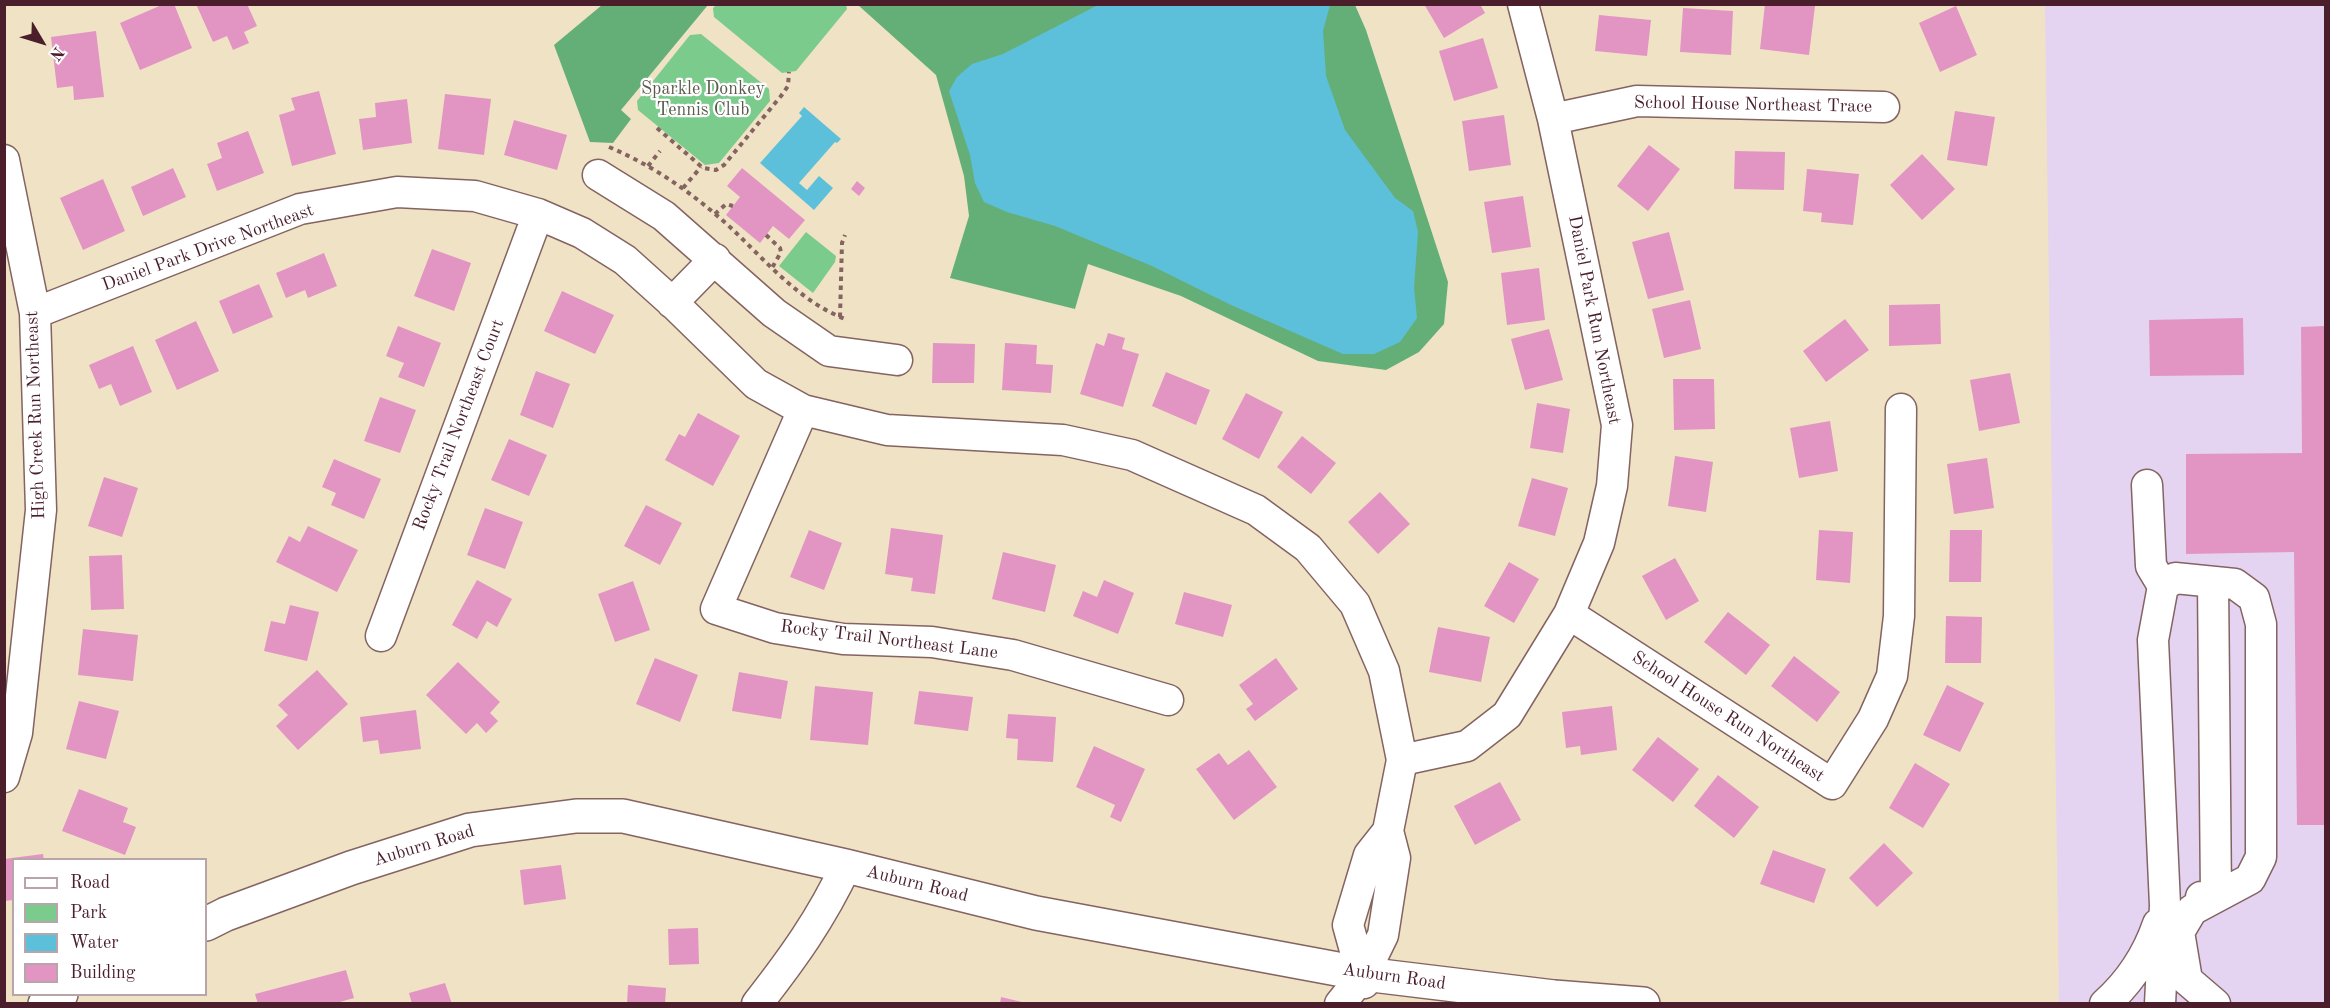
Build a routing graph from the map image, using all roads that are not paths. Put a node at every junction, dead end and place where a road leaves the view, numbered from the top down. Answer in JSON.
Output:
{"nodes":[{"id":1,"x":1523,"y":4,"type":"edge"},
{"id":2,"x":1884,"y":107,"type":"dead end"},
{"id":3,"x":1552,"y":119,"type":"junction"},
{"id":4,"x":4,"y":160,"type":"edge"},
{"id":5,"x":598,"y":175,"type":"dead end"},
{"id":6,"x":538,"y":214,"type":"junction"},
{"id":7,"x":715,"y":259,"type":"junction"},
{"id":8,"x":672,"y":303,"type":"junction"},
{"id":9,"x":34,"y":314,"type":"junction"},
{"id":10,"x":897,"y":360,"type":"dead end"},
{"id":11,"x":803,"y":410,"type":"junction"},
{"id":12,"x":1901,"y":410,"type":"dead end"},
{"id":13,"x":2147,"y":485,"type":"dead end"},
{"id":14,"x":2213,"y":582,"type":"junction"},
{"id":15,"x":2163,"y":586,"type":"junction"},
{"id":16,"x":1569,"y":614,"type":"junction"},
{"id":17,"x":381,"y":636,"type":"dead end"},
{"id":18,"x":1168,"y":700,"type":"dead end"},
{"id":19,"x":1402,"y":760,"type":"junction"},
{"id":20,"x":4,"y":777,"type":"edge"},
{"id":21,"x":846,"y":866,"type":"junction"},
{"id":22,"x":2216,"y":897,"type":"junction"},
{"id":23,"x":2165,"y":901,"type":"junction"},
{"id":24,"x":207,"y":924,"type":"edge"},
{"id":25,"x":1365,"y":989,"type":"edge"},
{"id":26,"x":58,"y":996,"type":"edge"},
{"id":27,"x":45,"y":1004,"type":"edge"},
{"id":28,"x":757,"y":1004,"type":"edge"},
{"id":29,"x":1340,"y":1004,"type":"edge"},
{"id":30,"x":1643,"y":1004,"type":"edge"},
{"id":31,"x":2105,"y":1004,"type":"edge"},
{"id":32,"x":2160,"y":1004,"type":"edge"},
{"id":33,"x":2214,"y":1004,"type":"edge"}],
"edges":[{"from":1,"to":3,"type":"street","name":"Daniel Park Run Northeast"},
{"from":2,"to":3,"type":"street","name":"School House Northeast Trace"},
{"from":3,"to":16,"type":"street","name":"Daniel Park Run Northeast"},
{"from":4,"to":9,"type":"street","name":"High Creek Run Northeast"},
{"from":5,"to":7,"type":"street"},
{"from":6,"to":8,"type":"street","name":"Daniel Park Drive Northeast"},
{"from":6,"to":9,"type":"street","name":"Daniel Park Drive Northeast"},
{"from":6,"to":17,"type":"street","name":"Rocky Trail Northeast Court"},
{"from":7,"to":8,"type":"street"},
{"from":7,"to":10,"type":"street"},
{"from":8,"to":11,"type":"street","name":"Daniel Park Drive Northeast"},
{"from":9,"to":20,"type":"street","name":"High Creek Run Northeast"},
{"from":11,"to":18,"type":"street","name":"Rocky Trail Northeast Lane"},
{"from":11,"to":19,"type":"street","name":"Daniel Park Drive Northeast"},
{"from":12,"to":16,"type":"street","name":"School House Run Northeast"},
{"from":13,"to":15,"type":"street"},
{"from":14,"to":15,"type":"street"},
{"from":14,"to":22,"type":"street"},
{"from":14,"to":22,"type":"street"},
{"from":15,"to":23,"type":"street"},
{"from":16,"to":19,"type":"street","name":"Daniel Park Run Northeast"},
{"from":19,"to":25,"type":"street","name":"Daniel Park Drive Northeast"},
{"from":21,"to":24,"type":"main road","name":"Auburn Road"},
{"from":21,"to":25,"type":"main road","name":"Auburn Road"},
{"from":21,"to":28,"type":"street"},
{"from":22,"to":23,"type":"street"},
{"from":22,"to":33,"type":"street"},
{"from":23,"to":31,"type":"street"},
{"from":23,"to":32,"type":"street"},
{"from":25,"to":29,"type":"street"},
{"from":25,"to":30,"type":"main road","name":"Auburn Road"},
{"from":26,"to":27,"type":"main road"}]}
